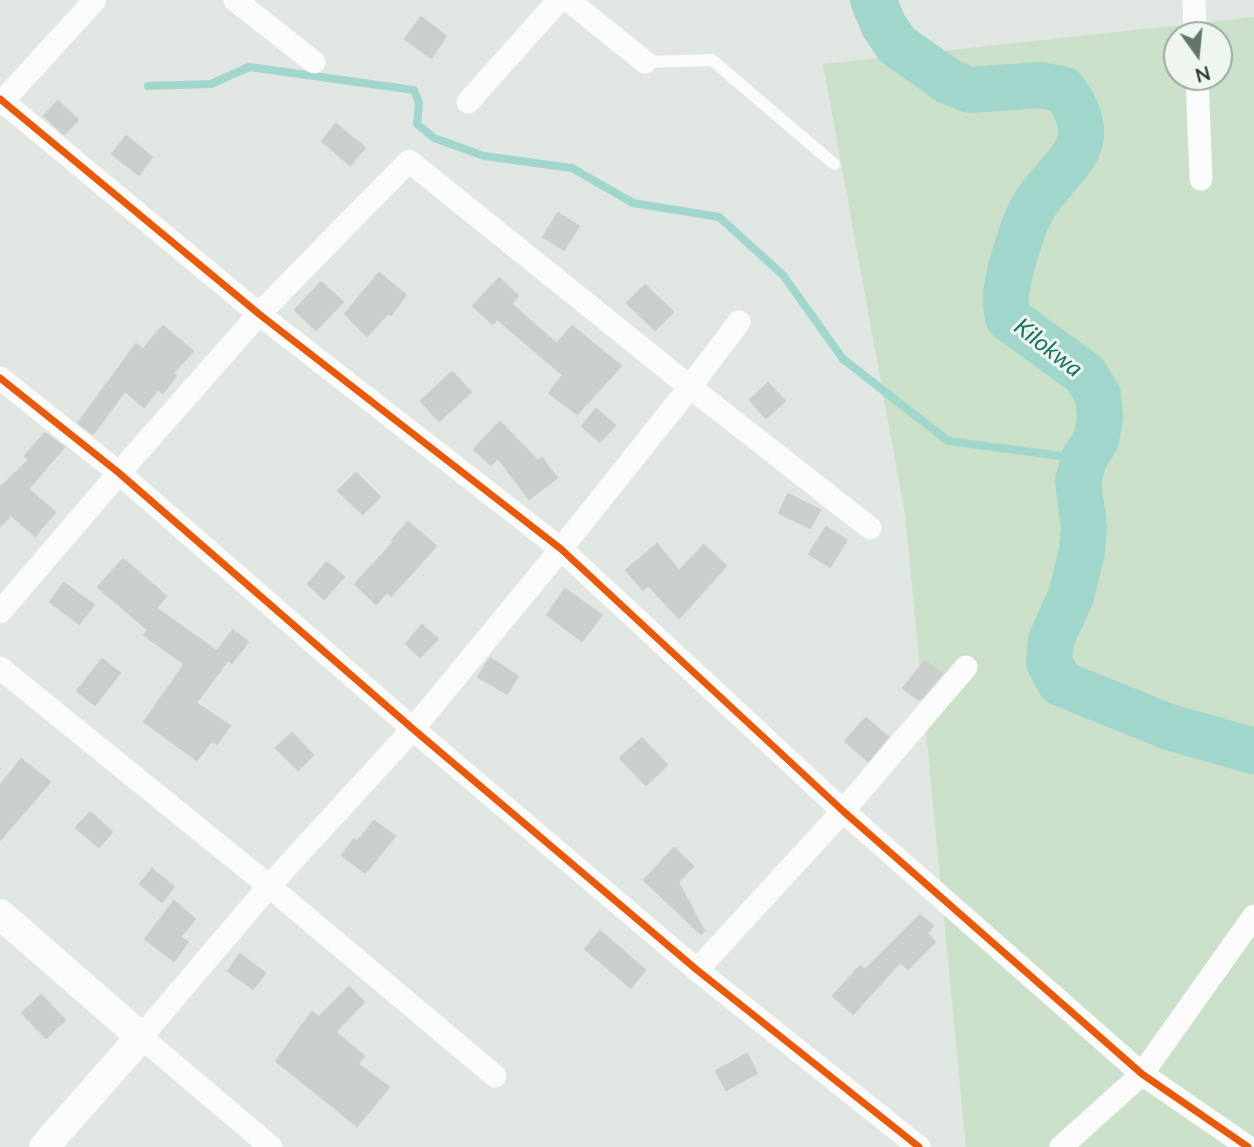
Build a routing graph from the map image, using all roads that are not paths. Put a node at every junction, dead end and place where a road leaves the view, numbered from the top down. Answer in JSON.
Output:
{"nodes":[{"id":1,"x":96,"y":0,"type":"edge"},
{"id":2,"x":235,"y":0,"type":"edge"},
{"id":3,"x":559,"y":0,"type":"edge"},
{"id":4,"x":568,"y":0,"type":"edge"},
{"id":5,"x":1194,"y":0,"type":"edge"},
{"id":6,"x":1195,"y":21,"type":"edge"},
{"id":7,"x":314,"y":62,"type":"dead end"},
{"id":8,"x":645,"y":62,"type":"joint"},
{"id":9,"x":1198,"y":91,"type":"edge"},
{"id":10,"x":1,"y":102,"type":"edge"},
{"id":11,"x":468,"y":102,"type":"dead end"},
{"id":12,"x":834,"y":164,"type":"dead end"},
{"id":13,"x":1201,"y":179,"type":"dead end"},
{"id":14,"x":259,"y":314,"type":"junction"},
{"id":15,"x":739,"y":322,"type":"dead end"},
{"id":16,"x":0,"y":378,"type":"edge"},
{"id":17,"x":690,"y":387,"type":"junction"},
{"id":18,"x":119,"y":473,"type":"junction"},
{"id":19,"x":870,"y":528,"type":"dead end"},
{"id":20,"x":561,"y":549,"type":"junction"},
{"id":21,"x":0,"y":612,"type":"edge"},
{"id":22,"x":966,"y":667,"type":"dead end"},
{"id":23,"x":0,"y":668,"type":"edge"},
{"id":24,"x":413,"y":729,"type":"junction"},
{"id":25,"x":843,"y":811,"type":"junction"},
{"id":26,"x":270,"y":886,"type":"junction"},
{"id":27,"x":0,"y":914,"type":"edge"},
{"id":28,"x":1254,"y":916,"type":"edge"},
{"id":29,"x":697,"y":970,"type":"junction"},
{"id":30,"x":141,"y":1037,"type":"junction"},
{"id":31,"x":1142,"y":1074,"type":"junction"},
{"id":32,"x":495,"y":1076,"type":"dead end"},
{"id":33,"x":44,"y":1147,"type":"edge"},
{"id":34,"x":271,"y":1147,"type":"edge"},
{"id":35,"x":919,"y":1147,"type":"edge"},
{"id":36,"x":1061,"y":1147,"type":"edge"},
{"id":37,"x":1248,"y":1147,"type":"edge"}],
"edges":[{"from":1,"to":10,"type":"street"},
{"from":2,"to":7,"type":"street"},
{"from":3,"to":11,"type":"street"},
{"from":4,"to":8,"type":"street"},
{"from":5,"to":6,"type":"street"},
{"from":8,"to":12,"type":"lane"},
{"from":9,"to":13,"type":"street"},
{"from":10,"to":14,"type":"street"},
{"from":14,"to":17,"type":"street"},
{"from":14,"to":18,"type":"street"},
{"from":14,"to":20,"type":"street"},
{"from":15,"to":17,"type":"street"},
{"from":16,"to":18,"type":"street"},
{"from":17,"to":19,"type":"street"},
{"from":17,"to":20,"type":"street"},
{"from":18,"to":21,"type":"street"},
{"from":18,"to":24,"type":"street"},
{"from":20,"to":24,"type":"street"},
{"from":20,"to":25,"type":"street"},
{"from":22,"to":25,"type":"street"},
{"from":23,"to":26,"type":"street"},
{"from":24,"to":26,"type":"street"},
{"from":24,"to":29,"type":"street"},
{"from":25,"to":29,"type":"street"},
{"from":25,"to":31,"type":"street"},
{"from":26,"to":30,"type":"street"},
{"from":26,"to":32,"type":"street"},
{"from":27,"to":30,"type":"street"},
{"from":28,"to":31,"type":"street"},
{"from":29,"to":35,"type":"street"},
{"from":30,"to":33,"type":"street"},
{"from":30,"to":34,"type":"street"},
{"from":31,"to":36,"type":"street"},
{"from":31,"to":37,"type":"street"}]}
